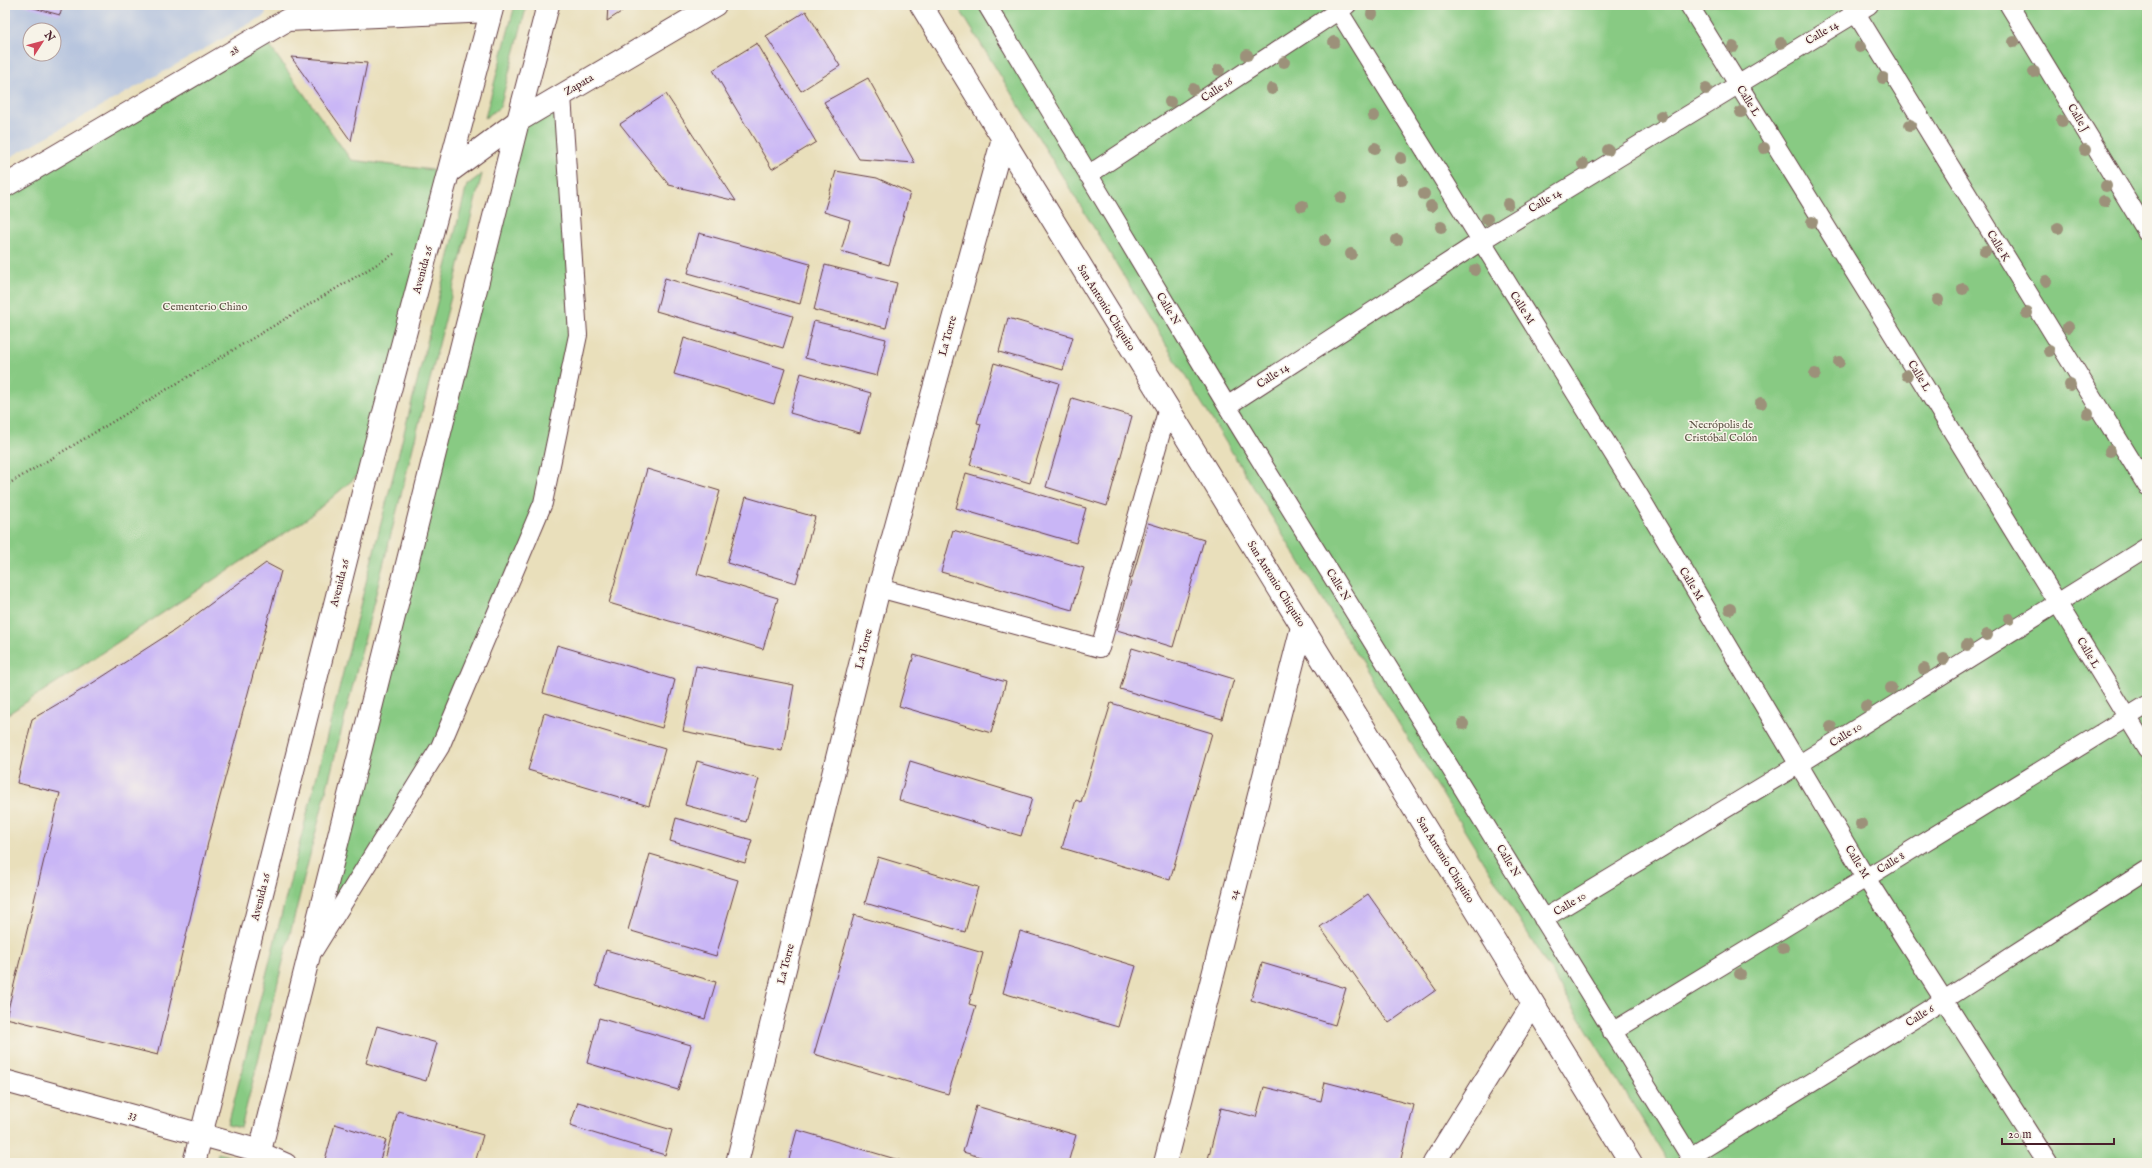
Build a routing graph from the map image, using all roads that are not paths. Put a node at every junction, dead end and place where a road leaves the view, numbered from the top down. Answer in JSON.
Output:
{"nodes":[{"id":1,"x":548,"y":5,"type":"edge"},
{"id":2,"x":715,"y":5,"type":"edge"},
{"id":3,"x":921,"y":5,"type":"edge"},
{"id":4,"x":987,"y":5,"type":"edge"},
{"id":5,"x":1689,"y":5,"type":"edge"},
{"id":6,"x":2009,"y":5,"type":"edge"},
{"id":7,"x":1340,"y":7,"type":"edge"},
{"id":8,"x":492,"y":8,"type":"edge"},
{"id":9,"x":1859,"y":8,"type":"edge"},
{"id":10,"x":1738,"y":84,"type":"junction"},
{"id":11,"x":562,"y":95,"type":"junction"},
{"id":12,"x":518,"y":120,"type":"junction"},
{"id":13,"x":1002,"y":138,"type":"junction"},
{"id":14,"x":449,"y":172,"type":"junction"},
{"id":15,"x":1088,"y":176,"type":"junction"},
{"id":16,"x":5,"y":186,"type":"edge"},
{"id":17,"x":2147,"y":232,"type":"edge"},
{"id":18,"x":1481,"y":241,"type":"junction"},
{"id":19,"x":1227,"y":406,"type":"junction"},
{"id":20,"x":1168,"y":408,"type":"junction"},
{"id":21,"x":2147,"y":486,"type":"edge"},
{"id":22,"x":2147,"y":547,"type":"edge"},
{"id":23,"x":879,"y":588,"type":"junction"},
{"id":24,"x":2057,"y":603,"type":"junction"},
{"id":25,"x":1302,"y":627,"type":"junction"},
{"id":26,"x":2147,"y":704,"type":"edge"},
{"id":27,"x":2127,"y":717,"type":"junction"},
{"id":28,"x":2147,"y":749,"type":"edge"},
{"id":29,"x":1798,"y":765,"type":"junction"},
{"id":30,"x":2147,"y":870,"type":"edge"},
{"id":31,"x":1866,"y":878,"type":"junction"},
{"id":32,"x":1543,"y":920,"type":"junction"},
{"id":33,"x":307,"y":961,"type":"junction"},
{"id":34,"x":1944,"y":1000,"type":"junction"},
{"id":35,"x":1534,"y":1004,"type":"junction"},
{"id":36,"x":1612,"y":1032,"type":"junction"},
{"id":37,"x":5,"y":1081,"type":"edge"},
{"id":38,"x":202,"y":1134,"type":"junction"},
{"id":39,"x":258,"y":1157,"type":"edge"},
{"id":40,"x":1692,"y":1160,"type":"edge"},
{"id":41,"x":194,"y":1163,"type":"edge"},
{"id":42,"x":287,"y":1163,"type":"edge"},
{"id":43,"x":738,"y":1163,"type":"edge"},
{"id":44,"x":1165,"y":1163,"type":"edge"},
{"id":45,"x":1434,"y":1163,"type":"edge"},
{"id":46,"x":1631,"y":1163,"type":"edge"},
{"id":47,"x":2048,"y":1163,"type":"edge"}],
"edges":[{"from":1,"to":12,"type":"main road"},
{"from":2,"to":11,"type":"main road","name":"Zapata"},
{"from":3,"to":13,"type":"main road","name":"San Antonio Chiquito"},
{"from":4,"to":15,"type":"lane","name":"Calle N"},
{"from":5,"to":10,"type":"lane","name":"Calle L"},
{"from":6,"to":17,"type":"lane","name":"Calle J"},
{"from":7,"to":15,"type":"lane","name":"Calle 16"},
{"from":7,"to":18,"type":"lane","name":"Calle M"},
{"from":8,"to":14,"type":"main road","name":"Avenida 26"},
{"from":8,"to":16,"type":"main road","name":"28"},
{"from":9,"to":10,"type":"lane","name":"Calle 14"},
{"from":9,"to":21,"type":"lane","name":"Calle K"},
{"from":10,"to":18,"type":"lane","name":"Calle 14"},
{"from":10,"to":24,"type":"lane","name":"Calle L"},
{"from":11,"to":12,"type":"main road","name":"Zapata"},
{"from":11,"to":33,"type":"lane"},
{"from":12,"to":14,"type":"main road","name":"Zapata"},
{"from":12,"to":33,"type":"main road"},
{"from":13,"to":20,"type":"main road","name":"San Antonio Chiquito"},
{"from":13,"to":23,"type":"main road","name":"La Torre"},
{"from":14,"to":38,"type":"main road","name":"Avenida 26"},
{"from":15,"to":19,"type":"lane","name":"Calle N"},
{"from":18,"to":19,"type":"lane","name":"Calle 14"},
{"from":18,"to":29,"type":"lane","name":"Calle M"},
{"from":19,"to":32,"type":"lane","name":"Calle N"},
{"from":20,"to":23,"type":"lane"},
{"from":20,"to":25,"type":"main road","name":"San Antonio Chiquito"},
{"from":22,"to":24,"type":"lane","name":"Calle 10"},
{"from":23,"to":43,"type":"main road","name":"La Torre"},
{"from":24,"to":27,"type":"lane","name":"Calle L"},
{"from":24,"to":29,"type":"lane","name":"Calle 10"},
{"from":25,"to":35,"type":"main road","name":"San Antonio Chiquito"},
{"from":25,"to":44,"type":"main road","name":"24"},
{"from":26,"to":27,"type":"lane","name":"Calle 8"},
{"from":27,"to":28,"type":"lane","name":"Calle L"},
{"from":27,"to":31,"type":"lane","name":"Calle 8"},
{"from":29,"to":31,"type":"lane","name":"Calle M"},
{"from":29,"to":32,"type":"lane","name":"Calle 10"},
{"from":30,"to":34,"type":"lane","name":"Calle 6"},
{"from":31,"to":34,"type":"lane","name":"Calle M"},
{"from":31,"to":36,"type":"lane","name":"Calle 8"},
{"from":32,"to":36,"type":"lane","name":"Calle N"},
{"from":33,"to":39,"type":"main road"},
{"from":34,"to":40,"type":"lane","name":"Calle 6"},
{"from":34,"to":47,"type":"lane","name":"Calle M"},
{"from":35,"to":45,"type":"main road"},
{"from":35,"to":46,"type":"main road","name":"San Antonio Chiquito"},
{"from":36,"to":40,"type":"lane","name":"Calle N"},
{"from":37,"to":38,"type":"main road","name":"33"},
{"from":38,"to":39,"type":"main road","name":"33"},
{"from":38,"to":41,"type":"main road","name":"Avenida 26"},
{"from":39,"to":42,"type":"lane"}]}
